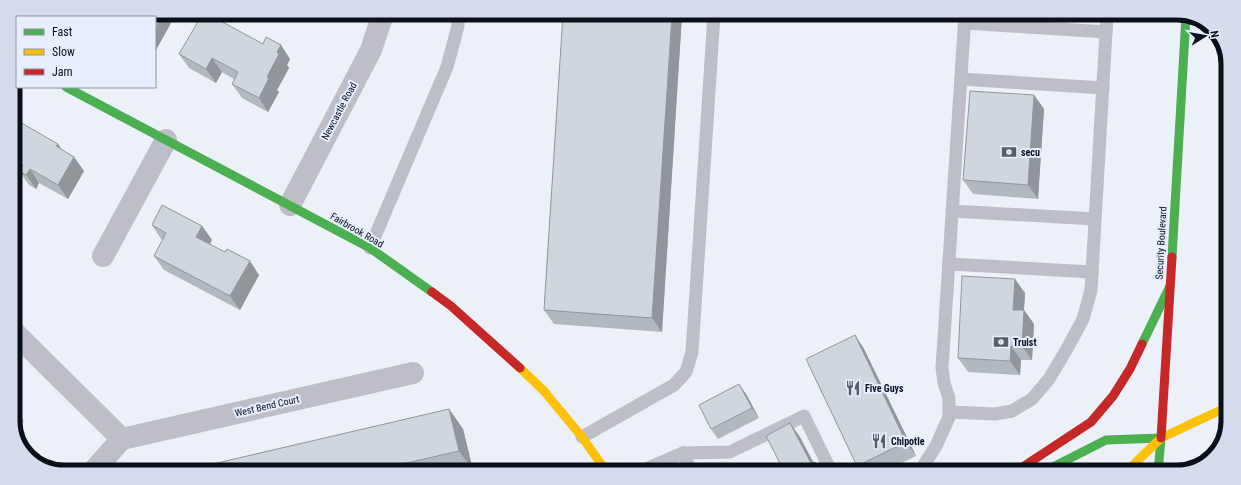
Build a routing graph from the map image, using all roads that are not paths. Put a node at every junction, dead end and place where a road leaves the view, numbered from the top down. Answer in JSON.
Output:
{"nodes":[{"id":1,"x":381,"y":20,"type":"edge"},
{"id":2,"x":458,"y":20,"type":"edge"},
{"id":3,"x":714,"y":20,"type":"edge"},
{"id":4,"x":965,"y":20,"type":"edge"},
{"id":5,"x":976,"y":20,"type":"edge"},
{"id":6,"x":1107,"y":20,"type":"edge"},
{"id":7,"x":1186,"y":21,"type":"edge"},
{"id":8,"x":1106,"y":32,"type":"junction"},
{"id":9,"x":961,"y":79,"type":"junction"},
{"id":10,"x":68,"y":88,"type":"edge"},
{"id":11,"x":1103,"y":88,"type":"junction"},
{"id":12,"x":166,"y":140,"type":"junction"},
{"id":13,"x":290,"y":205,"type":"junction"},
{"id":14,"x":952,"y":211,"type":"junction"},
{"id":15,"x":1095,"y":219,"type":"junction"},
{"id":16,"x":370,"y":248,"type":"junction"},
{"id":17,"x":103,"y":256,"type":"dead end"},
{"id":18,"x":949,"y":264,"type":"junction"},
{"id":19,"x":1092,"y":272,"type":"junction"},
{"id":20,"x":1170,"y":286,"type":"junction"},
{"id":21,"x":20,"y":338,"type":"edge"},
{"id":22,"x":414,"y":373,"type":"dead end"},
{"id":23,"x":1221,"y":410,"type":"edge"},
{"id":24,"x":949,"y":412,"type":"junction"},
{"id":25,"x":582,"y":437,"type":"junction"},
{"id":26,"x":1160,"y":438,"type":"junction"},
{"id":27,"x":122,"y":439,"type":"junction"},
{"id":28,"x":682,"y":452,"type":"junction"},
{"id":29,"x":99,"y":465,"type":"edge"},
{"id":30,"x":602,"y":465,"type":"edge"},
{"id":31,"x":654,"y":465,"type":"edge"},
{"id":32,"x":688,"y":465,"type":"edge"},
{"id":33,"x":828,"y":465,"type":"edge"},
{"id":34,"x":924,"y":465,"type":"edge"},
{"id":35,"x":1026,"y":465,"type":"edge"},
{"id":36,"x":1057,"y":465,"type":"edge"},
{"id":37,"x":1133,"y":465,"type":"edge"},
{"id":38,"x":1158,"y":465,"type":"edge"}],
"edges":[{"from":1,"to":13,"type":"street","name":"Newcastle Road"},
{"from":2,"to":16,"type":"lane"},
{"from":3,"to":25,"type":"lane"},
{"from":4,"to":9,"type":"lane"},
{"from":5,"to":8,"type":"lane"},
{"from":6,"to":8,"type":"lane"},
{"from":7,"to":20,"type":"street","name":"Security Boulevard"},
{"from":8,"to":11,"type":"lane"},
{"from":9,"to":11,"type":"lane"},
{"from":9,"to":14,"type":"lane"},
{"from":10,"to":12,"type":"street","name":"Fairbrook Road"},
{"from":11,"to":15,"type":"lane"},
{"from":12,"to":13,"type":"street","name":"Fairbrook Road"},
{"from":12,"to":17,"type":"street"},
{"from":13,"to":16,"type":"street","name":"Fairbrook Road"},
{"from":14,"to":15,"type":"lane"},
{"from":14,"to":18,"type":"lane"},
{"from":15,"to":19,"type":"lane"},
{"from":16,"to":25,"type":"street","name":"Fairbrook Road"},
{"from":18,"to":19,"type":"lane"},
{"from":18,"to":24,"type":"lane"},
{"from":19,"to":24,"type":"lane"},
{"from":20,"to":26,"type":"street","name":"Security Boulevard"},
{"from":20,"to":35,"type":"street"},
{"from":21,"to":27,"type":"street"},
{"from":22,"to":27,"type":"street","name":"West Bend Court"},
{"from":23,"to":26,"type":"street"},
{"from":24,"to":34,"type":"lane"},
{"from":25,"to":30,"type":"street","name":"Fairbrook Road"},
{"from":26,"to":36,"type":"street"},
{"from":26,"to":37,"type":"street"},
{"from":26,"to":38,"type":"street","name":"Security Boulevard"},
{"from":27,"to":29,"type":"street"},
{"from":28,"to":31,"type":"lane"},
{"from":28,"to":32,"type":"lane"},
{"from":28,"to":33,"type":"lane"}]}
